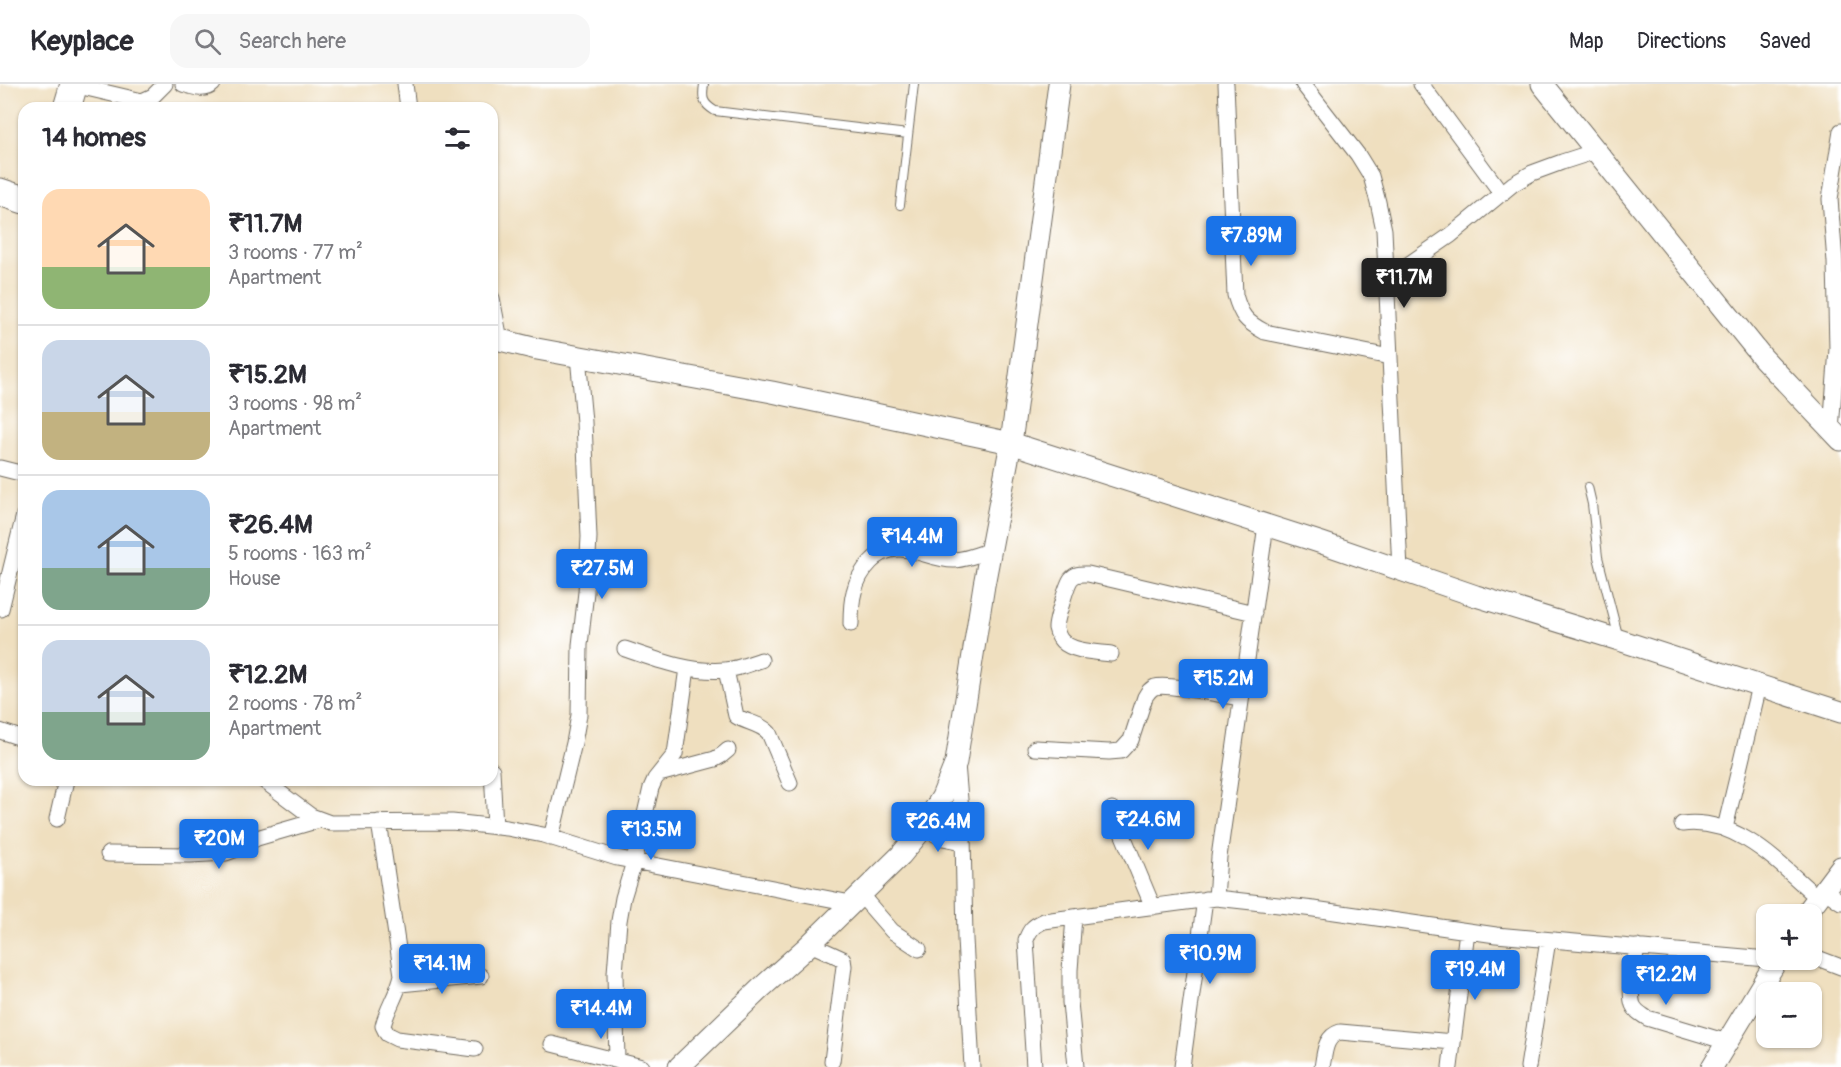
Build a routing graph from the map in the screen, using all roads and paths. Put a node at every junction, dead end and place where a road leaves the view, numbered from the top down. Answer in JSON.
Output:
{"nodes":[{"id":1,"x":74,"y":84,"type":"edge"},
{"id":2,"x":165,"y":84,"type":"edge"},
{"id":3,"x":183,"y":84,"type":"edge"},
{"id":4,"x":213,"y":84,"type":"edge"},
{"id":5,"x":405,"y":84,"type":"edge"},
{"id":6,"x":704,"y":84,"type":"edge"},
{"id":7,"x":914,"y":84,"type":"edge"},
{"id":8,"x":1059,"y":84,"type":"edge"},
{"id":9,"x":1226,"y":84,"type":"edge"},
{"id":10,"x":1303,"y":84,"type":"edge"},
{"id":11,"x":1421,"y":84,"type":"edge"},
{"id":12,"x":1542,"y":84,"type":"edge"},
{"id":13,"x":69,"y":102,"type":"edge"},
{"id":14,"x":407,"y":102,"type":"edge"},
{"id":15,"x":1841,"y":131,"type":"edge"},
{"id":16,"x":908,"y":134,"type":"junction"},
{"id":17,"x":1596,"y":151,"type":"junction"},
{"id":18,"x":1502,"y":194,"type":"junction"},
{"id":19,"x":1836,"y":195,"type":"edge"},
{"id":20,"x":900,"y":205,"type":"dead end"},
{"id":21,"x":1386,"y":280,"type":"junction"},
{"id":22,"x":498,"y":339,"type":"edge"},
{"id":23,"x":578,"y":356,"type":"junction"},
{"id":24,"x":1390,"y":357,"type":"junction"},
{"id":25,"x":1836,"y":435,"type":"edge"},
{"id":26,"x":1011,"y":442,"type":"junction"},
{"id":27,"x":0,"y":468,"type":"edge"},
{"id":28,"x":18,"y":472,"type":"edge"},
{"id":29,"x":1588,"y":487,"type":"dead end"},
{"id":30,"x":1266,"y":525,"type":"junction"},
{"id":31,"x":991,"y":550,"type":"junction"},
{"id":32,"x":18,"y":557,"type":"edge"},
{"id":33,"x":1400,"y":570,"type":"junction"},
{"id":34,"x":1,"y":609,"type":"edge"},
{"id":35,"x":1254,"y":613,"type":"junction"},
{"id":36,"x":851,"y":624,"type":"dead end"},
{"id":37,"x":1619,"y":640,"type":"junction"},
{"id":38,"x":625,"y":649,"type":"dead end"},
{"id":39,"x":1111,"y":654,"type":"dead end"},
{"id":40,"x":761,"y":660,"type":"dead end"},
{"id":41,"x":687,"y":668,"type":"junction"},
{"id":42,"x":726,"y":670,"type":"junction"},
{"id":43,"x":1759,"y":686,"type":"junction"},
{"id":44,"x":1241,"y":698,"type":"junction"},
{"id":45,"x":1841,"y":712,"type":"edge"},
{"id":46,"x":0,"y":731,"type":"edge"},
{"id":47,"x":18,"y":737,"type":"edge"},
{"id":48,"x":1035,"y":748,"type":"dead end"},
{"id":49,"x":728,"y":750,"type":"dead end"},
{"id":50,"x":956,"y":762,"type":"junction"},
{"id":51,"x":659,"y":774,"type":"junction"},
{"id":52,"x":790,"y":783,"type":"dead end"},
{"id":53,"x":65,"y":786,"type":"edge"},
{"id":54,"x":271,"y":786,"type":"edge"},
{"id":55,"x":493,"y":786,"type":"edge"},
{"id":56,"x":1112,"y":809,"type":"dead end"},
{"id":57,"x":57,"y":819,"type":"dead end"},
{"id":58,"x":319,"y":820,"type":"junction"},
{"id":59,"x":379,"y":822,"type":"junction"},
{"id":60,"x":1682,"y":824,"type":"dead end"},
{"id":61,"x":495,"y":827,"type":"junction"},
{"id":62,"x":923,"y":828,"type":"junction"},
{"id":63,"x":1725,"y":828,"type":"junction"},
{"id":64,"x":552,"y":838,"type":"junction"},
{"id":65,"x":963,"y":842,"type":"junction"},
{"id":66,"x":108,"y":854,"type":"dead end"},
{"id":67,"x":634,"y":862,"type":"junction"},
{"id":68,"x":1841,"y":867,"type":"edge"},
{"id":69,"x":855,"y":899,"type":"junction"},
{"id":70,"x":1210,"y":899,"type":"junction"},
{"id":71,"x":1822,"y":901,"type":"edge"},
{"id":72,"x":1153,"y":907,"type":"junction"},
{"id":73,"x":1074,"y":917,"type":"junction"},
{"id":74,"x":1467,"y":931,"type":"junction"},
{"id":75,"x":1548,"y":940,"type":"junction"},
{"id":76,"x":810,"y":944,"type":"junction"},
{"id":77,"x":1637,"y":947,"type":"junction"},
{"id":78,"x":919,"y":949,"type":"dead end"},
{"id":79,"x":1756,"y":958,"type":"edge"},
{"id":80,"x":1822,"y":960,"type":"edge"},
{"id":81,"x":1841,"y":967,"type":"edge"},
{"id":82,"x":1771,"y":970,"type":"edge"},
{"id":83,"x":481,"y":976,"type":"dead end"},
{"id":84,"x":400,"y":984,"type":"junction"},
{"id":85,"x":1453,"y":1042,"type":"junction"},
{"id":86,"x":1727,"y":1042,"type":"junction"},
{"id":87,"x":552,"y":1044,"type":"dead end"},
{"id":88,"x":475,"y":1049,"type":"dead end"},
{"id":89,"x":617,"y":1060,"type":"junction"},
{"id":90,"x":832,"y":1061,"type":"dead end"},
{"id":91,"x":682,"y":1066,"type":"edge"},
{"id":92,"x":642,"y":1067,"type":"edge"},
{"id":93,"x":972,"y":1067,"type":"edge"},
{"id":94,"x":1034,"y":1067,"type":"edge"},
{"id":95,"x":1076,"y":1067,"type":"edge"},
{"id":96,"x":1182,"y":1067,"type":"edge"},
{"id":97,"x":1322,"y":1067,"type":"edge"},
{"id":98,"x":1450,"y":1067,"type":"edge"},
{"id":99,"x":1527,"y":1067,"type":"edge"},
{"id":100,"x":1712,"y":1067,"type":"edge"}],
"edges":[{"from":1,"to":2,"type":"street"},
{"from":1,"to":13,"type":"highway"},
{"from":3,"to":4,"type":"street"},
{"from":5,"to":14,"type":"street"},
{"from":6,"to":16,"type":"lane"},
{"from":7,"to":16,"type":"lane"},
{"from":8,"to":26,"type":"main road"},
{"from":9,"to":24,"type":"street"},
{"from":10,"to":21,"type":"street"},
{"from":11,"to":18,"type":"street"},
{"from":12,"to":17,"type":"main road"},
{"from":15,"to":19,"type":"street"},
{"from":16,"to":20,"type":"lane"},
{"from":17,"to":18,"type":"street"},
{"from":17,"to":25,"type":"main road"},
{"from":18,"to":21,"type":"street"},
{"from":19,"to":25,"type":"street"},
{"from":21,"to":24,"type":"street"},
{"from":22,"to":23,"type":"main road"},
{"from":23,"to":26,"type":"main road"},
{"from":23,"to":64,"type":"street"},
{"from":24,"to":33,"type":"street"},
{"from":26,"to":30,"type":"main road"},
{"from":26,"to":31,"type":"main road"},
{"from":27,"to":28,"type":"street"},
{"from":29,"to":37,"type":"lane"},
{"from":30,"to":33,"type":"main road"},
{"from":30,"to":35,"type":"street"},
{"from":31,"to":36,"type":"street"},
{"from":31,"to":50,"type":"main road"},
{"from":32,"to":34,"type":"street"},
{"from":33,"to":37,"type":"main road"},
{"from":35,"to":39,"type":"street"},
{"from":35,"to":44,"type":"street"},
{"from":37,"to":43,"type":"main road"},
{"from":38,"to":41,"type":"street"},
{"from":40,"to":42,"type":"street"},
{"from":41,"to":42,"type":"street"},
{"from":41,"to":51,"type":"street"},
{"from":42,"to":52,"type":"street"},
{"from":43,"to":45,"type":"main road"},
{"from":43,"to":63,"type":"street"},
{"from":44,"to":48,"type":"street"},
{"from":44,"to":70,"type":"street"},
{"from":46,"to":47,"type":"street"},
{"from":49,"to":51,"type":"street"},
{"from":50,"to":62,"type":"main road"},
{"from":50,"to":65,"type":"street"},
{"from":51,"to":67,"type":"street"},
{"from":53,"to":57,"type":"street"},
{"from":54,"to":58,"type":"street"},
{"from":55,"to":61,"type":"street"},
{"from":56,"to":72,"type":"street"},
{"from":58,"to":59,"type":"street"},
{"from":58,"to":66,"type":"street"},
{"from":59,"to":61,"type":"street"},
{"from":59,"to":84,"type":"street"},
{"from":60,"to":63,"type":"street"},
{"from":61,"to":64,"type":"street"},
{"from":62,"to":65,"type":"street"},
{"from":62,"to":69,"type":"main road"},
{"from":63,"to":71,"type":"street"},
{"from":64,"to":67,"type":"street"},
{"from":65,"to":93,"type":"street"},
{"from":67,"to":69,"type":"street"},
{"from":67,"to":89,"type":"street"},
{"from":68,"to":71,"type":"main road"},
{"from":69,"to":76,"type":"main road"},
{"from":69,"to":78,"type":"street"},
{"from":70,"to":72,"type":"street"},
{"from":70,"to":74,"type":"street"},
{"from":70,"to":96,"type":"street"},
{"from":72,"to":73,"type":"street"},
{"from":73,"to":94,"type":"street"},
{"from":73,"to":95,"type":"street"},
{"from":74,"to":75,"type":"street"},
{"from":74,"to":85,"type":"street"},
{"from":75,"to":77,"type":"street"},
{"from":75,"to":99,"type":"street"},
{"from":76,"to":90,"type":"street"},
{"from":76,"to":91,"type":"main road"},
{"from":77,"to":79,"type":"street"},
{"from":77,"to":86,"type":"street"},
{"from":80,"to":81,"type":"street"},
{"from":82,"to":86,"type":"main road"},
{"from":83,"to":84,"type":"street"},
{"from":84,"to":88,"type":"street"},
{"from":85,"to":97,"type":"street"},
{"from":85,"to":98,"type":"street"},
{"from":86,"to":100,"type":"main road"},
{"from":87,"to":89,"type":"street"},
{"from":89,"to":92,"type":"street"}]}
